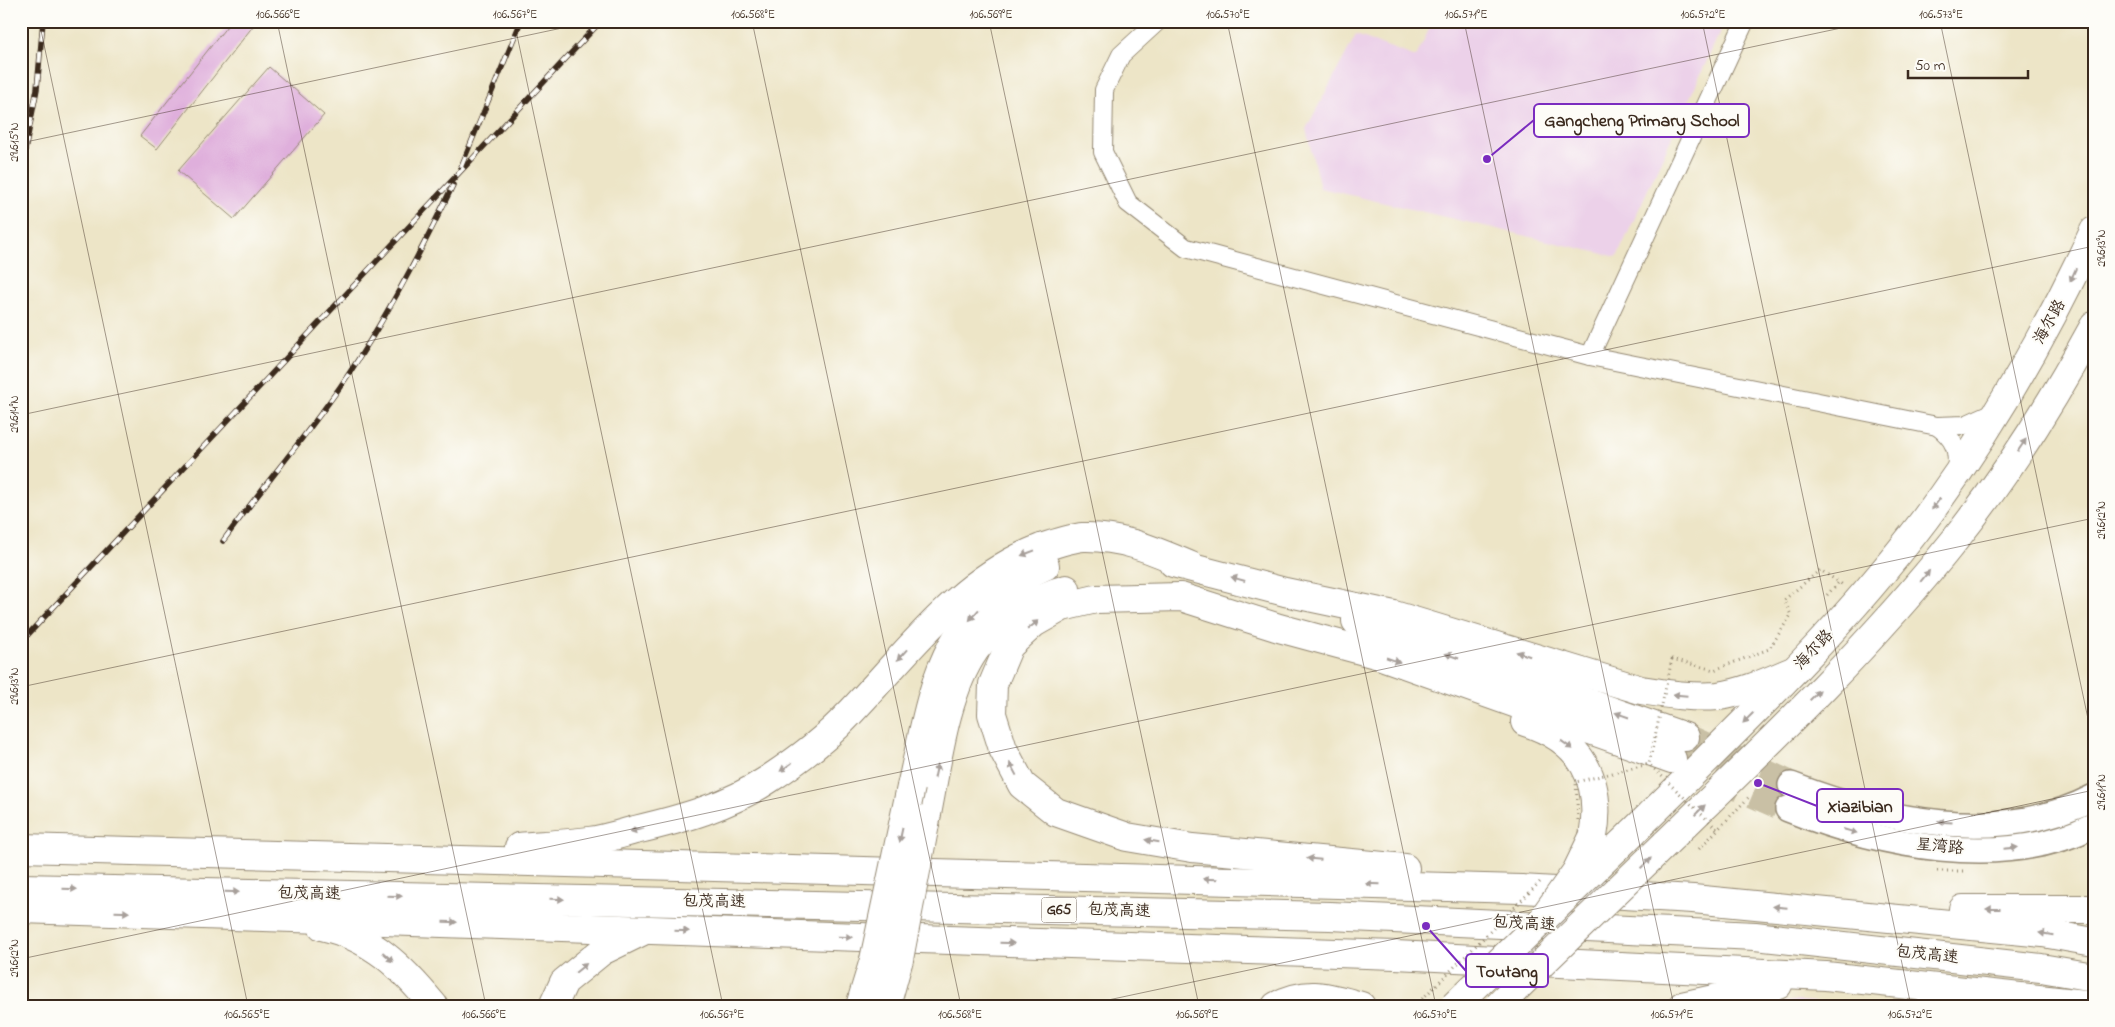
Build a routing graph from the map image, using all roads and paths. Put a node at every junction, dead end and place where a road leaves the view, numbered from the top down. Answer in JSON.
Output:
{"nodes":[{"id":1,"x":1158,"y":21,"type":"edge"},
{"id":2,"x":1746,"y":21,"type":"edge"},
{"id":3,"x":2094,"y":231,"type":"edge"},
{"id":4,"x":2094,"y":326,"type":"edge"},
{"id":5,"x":1590,"y":356,"type":"junction"},
{"id":6,"x":1998,"y":410,"type":"junction"},
{"id":7,"x":1937,"y":426,"type":"junction"},
{"id":8,"x":1954,"y":479,"type":"junction"},
{"id":9,"x":1192,"y":566,"type":"junction"},
{"id":10,"x":1839,"y":582,"type":"dead end"},
{"id":11,"x":1285,"y":592,"type":"junction"},
{"id":12,"x":1181,"y":597,"type":"junction"},
{"id":13,"x":1279,"y":628,"type":"junction"},
{"id":14,"x":1795,"y":670,"type":"junction"},
{"id":15,"x":1668,"y":753,"type":"junction"},
{"id":16,"x":1750,"y":796,"type":"dead end"},
{"id":17,"x":2094,"y":797,"type":"edge"},
{"id":18,"x":2094,"y":825,"type":"edge"},
{"id":19,"x":1586,"y":828,"type":"junction"},
{"id":20,"x":1717,"y":829,"type":"junction"},
{"id":21,"x":21,"y":844,"type":"edge"},
{"id":22,"x":21,"y":848,"type":"edge"},
{"id":23,"x":1699,"y":849,"type":"dead end"},
{"id":24,"x":1545,"y":877,"type":"dead end"},
{"id":25,"x":21,"y":888,"type":"edge"},
{"id":26,"x":1692,"y":899,"type":"junction"},
{"id":27,"x":2094,"y":908,"type":"edge"},
{"id":28,"x":21,"y":909,"type":"edge"},
{"id":29,"x":1811,"y":910,"type":"junction"},
{"id":30,"x":1546,"y":914,"type":"junction"},
{"id":31,"x":279,"y":916,"type":"junction"},
{"id":32,"x":646,"y":929,"type":"junction"},
{"id":33,"x":2094,"y":942,"type":"edge"},
{"id":34,"x":886,"y":959,"type":"junction"},
{"id":35,"x":1826,"y":976,"type":"junction"},
{"id":36,"x":2094,"y":978,"type":"edge"},
{"id":37,"x":1463,"y":997,"type":"edge"},
{"id":38,"x":2094,"y":1005,"type":"edge"},
{"id":39,"x":434,"y":1006,"type":"edge"},
{"id":40,"x":553,"y":1006,"type":"edge"},
{"id":41,"x":860,"y":1006,"type":"edge"},
{"id":42,"x":886,"y":1006,"type":"edge"},
{"id":43,"x":1276,"y":1006,"type":"edge"},
{"id":44,"x":1361,"y":1006,"type":"edge"},
{"id":45,"x":1415,"y":1006,"type":"edge"},
{"id":46,"x":1439,"y":1006,"type":"edge"},
{"id":47,"x":1498,"y":1006,"type":"edge"},
{"id":48,"x":1682,"y":1006,"type":"edge"}],
"edges":[{"from":1,"to":5,"type":"street"},
{"from":2,"to":5,"type":"street"},
{"from":3,"to":6,"type":"main road","name":"海尔路","one_way":true},
{"from":47,"to":4,"type":"main road","name":"海尔路","one_way":true,"bridge":true},
{"from":5,"to":7,"type":"street"},
{"from":6,"to":7,"type":"street"},
{"from":6,"to":8,"type":"main road","name":"海尔路"},
{"from":7,"to":8,"type":"street"},
{"from":8,"to":14,"type":"main road","name":"海尔路","one_way":true},
{"from":11,"to":9,"type":"main road","one_way":true},
{"from":9,"to":21,"type":"main road","one_way":true},
{"from":9,"to":34,"type":"main road","one_way":true,"bridge":true},
{"from":10,"to":15,"type":"path","bridge":true},
{"from":14,"to":11,"type":"main road","one_way":true},
{"from":15,"to":11,"type":"main road","one_way":true},
{"from":12,"to":13,"type":"main road"},
{"from":26,"to":12,"type":"main road","one_way":true},
{"from":34,"to":12,"type":"main road","one_way":true,"bridge":true},
{"from":13,"to":15,"type":"main road","one_way":true},
{"from":13,"to":19,"type":"main road","one_way":true},
{"from":14,"to":30,"type":"main road","name":"海尔路","one_way":true,"bridge":true},
{"from":15,"to":19,"type":"path","bridge":true},
{"from":15,"to":20,"type":"path","bridge":true},
{"from":16,"to":20,"type":"path"},
{"from":17,"to":18,"type":"street","name":"星湾路","one_way":true},
{"from":19,"to":30,"type":"main road","bridge":true},
{"from":20,"to":23,"type":"path"},
{"from":26,"to":22,"type":"main road","name":"包茂高速","number":"G65","one_way":true},
{"from":24,"to":45,"type":"path","bridge":true},
{"from":25,"to":36,"type":"main road","name":"包茂高速","number":"G65","one_way":true},
{"from":29,"to":26,"type":"main road","name":"包茂高速","number":"G65","one_way":true},
{"from":27,"to":29,"type":"main road","one_way":true},
{"from":28,"to":31,"type":"main road","one_way":true},
{"from":33,"to":29,"type":"main road","name":"包茂高速","number":"G65","one_way":true},
{"from":30,"to":37,"type":"main road","name":"海尔路","bridge":true},
{"from":31,"to":32,"type":"main road","one_way":true},
{"from":31,"to":39,"type":"main road","one_way":true},
{"from":32,"to":35,"type":"main road","one_way":true},
{"from":40,"to":32,"type":"main road","one_way":true},
{"from":34,"to":41,"type":"main road"},
{"from":34,"to":42,"type":"main road"},
{"from":35,"to":38,"type":"main road"},
{"from":35,"to":48,"type":"main road"},
{"from":37,"to":46,"type":"main road","name":"海尔路","bridge":true},
{"from":43,"to":44,"type":"main road"}]}
